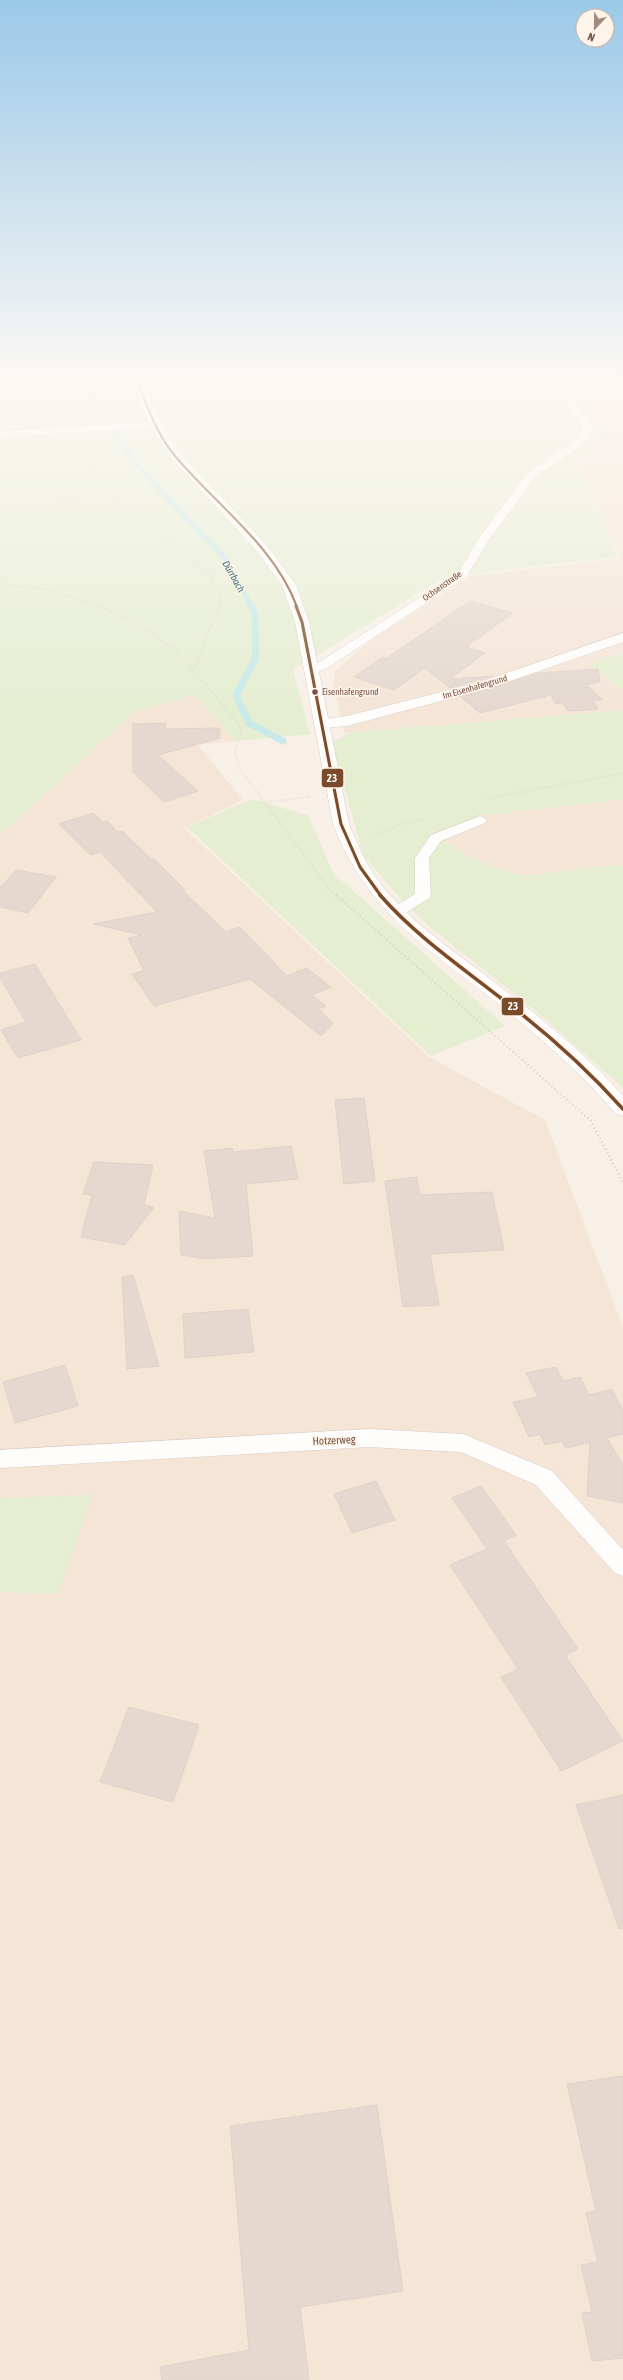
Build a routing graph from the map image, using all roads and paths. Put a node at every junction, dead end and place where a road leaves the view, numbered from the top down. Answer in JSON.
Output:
{"nodes":[{"id":1,"x":95,"y":494,"type":"edge"},
{"id":2,"x":112,"y":494,"type":"edge"},
{"id":3,"x":211,"y":494,"type":"edge"},
{"id":4,"x":517,"y":494,"type":"edge"},
{"id":5,"x":0,"y":510,"type":"edge"},
{"id":6,"x":0,"y":584,"type":"edge"},
{"id":7,"x":623,"y":637,"type":"edge"},
{"id":8,"x":194,"y":670,"type":"junction"},
{"id":9,"x":312,"y":670,"type":"junction"},
{"id":10,"x":323,"y":723,"type":"junction"},
{"id":11,"x":235,"y":750,"type":"dead end"},
{"id":12,"x":334,"y":794,"type":"junction"},
{"id":13,"x":266,"y":802,"type":"dead end"},
{"id":14,"x":480,"y":820,"type":"dead end"},
{"id":15,"x":396,"y":912,"type":"junction"},
{"id":16,"x":623,"y":1110,"type":"edge"},
{"id":17,"x":0,"y":1459,"type":"edge"},
{"id":18,"x":623,"y":1566,"type":"edge"}],
"edges":[{"from":1,"to":5,"type":"path"},
{"from":2,"to":8,"type":"path"},
{"from":3,"to":9,"type":"street"},
{"from":4,"to":9,"type":"lane","name":"Ochsenstraße"},
{"from":6,"to":8,"type":"path"},
{"from":7,"to":10,"type":"street","name":"Im Eisenhafengrund"},
{"from":8,"to":11,"type":"path"},
{"from":9,"to":10,"type":"street"},
{"from":10,"to":12,"type":"street"},
{"from":12,"to":13,"type":"path"},
{"from":12,"to":15,"type":"street"},
{"from":14,"to":15,"type":"lane"},
{"from":15,"to":16,"type":"street"},
{"from":17,"to":18,"type":"lane","name":"Hotzerweg"}]}
